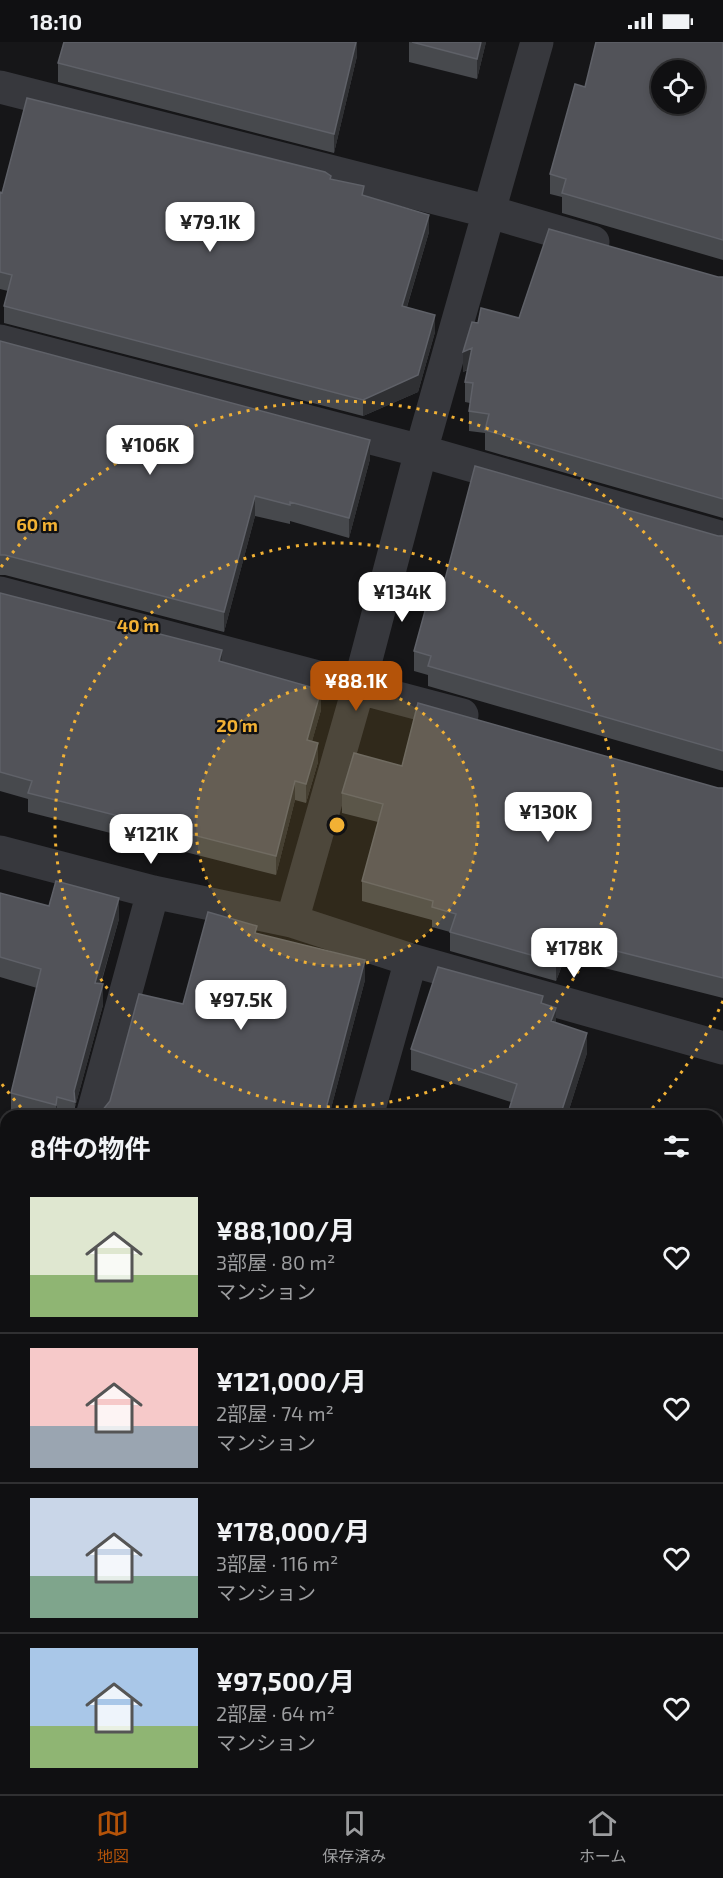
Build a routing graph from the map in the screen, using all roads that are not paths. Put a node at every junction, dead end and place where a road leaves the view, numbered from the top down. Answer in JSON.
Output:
{"nodes":[{"id":1,"x":537,"y":42,"type":"edge"},
{"id":2,"x":0,"y":87,"type":"edge"},
{"id":3,"x":490,"y":212,"type":"junction"},
{"id":4,"x":623,"y":250,"type":"edge"},
{"id":5,"x":0,"y":341,"type":"edge"},
{"id":6,"x":421,"y":451,"type":"junction"},
{"id":7,"x":723,"y":538,"type":"edge"},
{"id":8,"x":0,"y":593,"type":"edge"},
{"id":9,"x":359,"y":686,"type":"junction"},
{"id":10,"x":496,"y":725,"type":"edge"},
{"id":11,"x":0,"y":852,"type":"edge"},
{"id":12,"x":153,"y":892,"type":"junction"},
{"id":13,"x":292,"y":921,"type":"junction"},
{"id":14,"x":411,"y":960,"type":"junction"},
{"id":15,"x":723,"y":1048,"type":"edge"},
{"id":16,"x":94,"y":1110,"type":"edge"},
{"id":17,"x":368,"y":1110,"type":"edge"}],
"edges":[{"from":1,"to":3,"type":"street"},
{"from":2,"to":3,"type":"street"},
{"from":3,"to":4,"type":"street"},
{"from":3,"to":6,"type":"street"},
{"from":5,"to":6,"type":"street"},
{"from":6,"to":7,"type":"street"},
{"from":6,"to":9,"type":"street"},
{"from":8,"to":9,"type":"street"},
{"from":9,"to":10,"type":"street"},
{"from":9,"to":13,"type":"street"},
{"from":11,"to":12,"type":"street"},
{"from":12,"to":13,"type":"street"},
{"from":12,"to":16,"type":"street"},
{"from":13,"to":14,"type":"street"},
{"from":14,"to":15,"type":"street"},
{"from":14,"to":17,"type":"street"}]}
